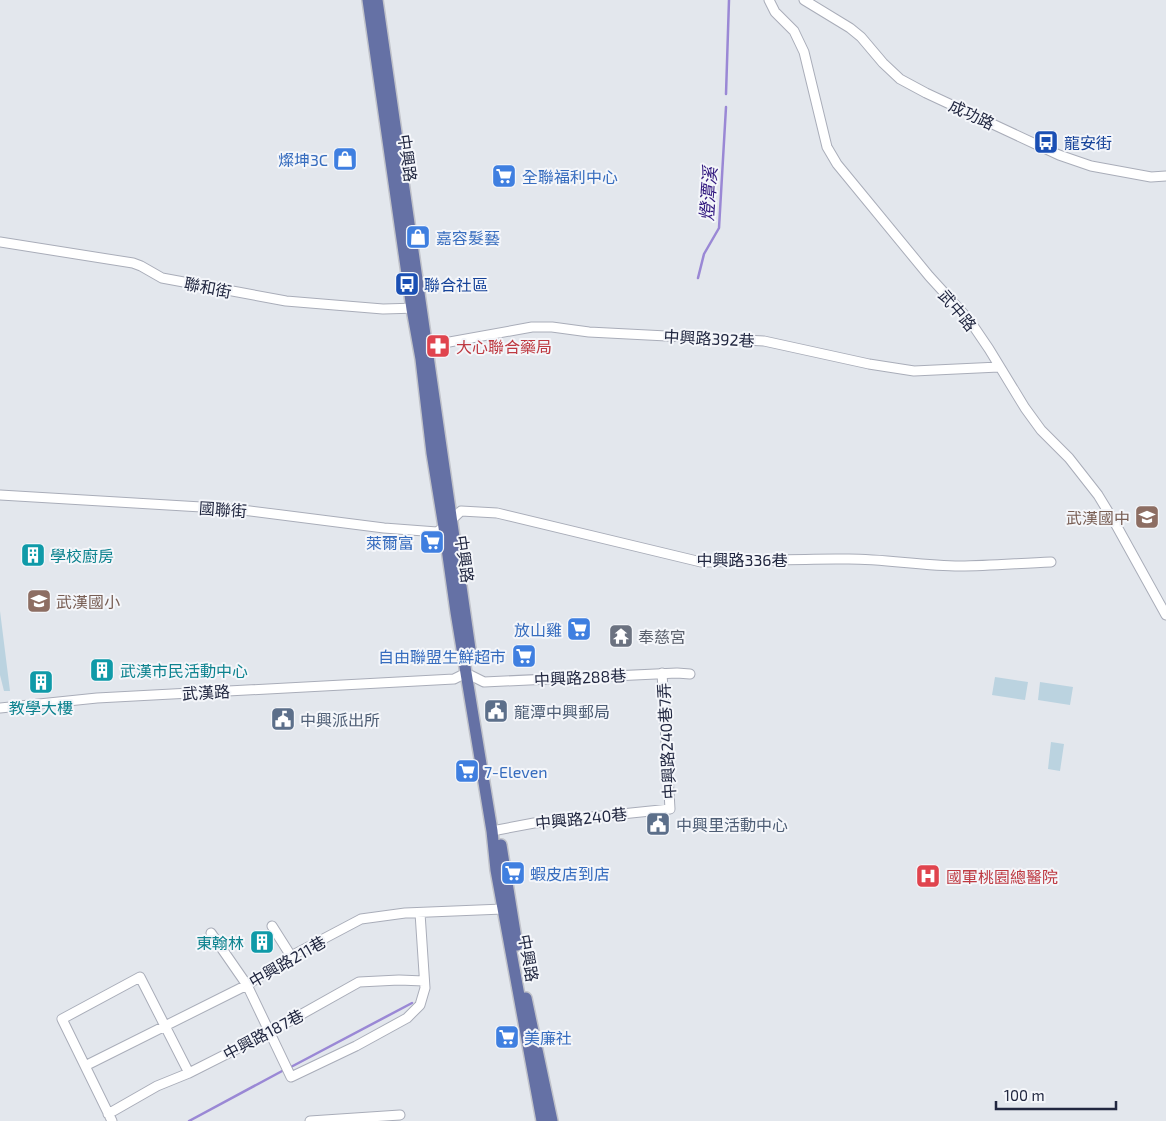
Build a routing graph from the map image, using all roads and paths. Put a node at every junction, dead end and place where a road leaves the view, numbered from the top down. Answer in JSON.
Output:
{"nodes":[{"id":1,"x":368,"y":0,"type":"edge"},
{"id":2,"x":377,"y":0,"type":"edge"},
{"id":3,"x":769,"y":0,"type":"edge"},
{"id":4,"x":804,"y":0,"type":"edge"},
{"id":5,"x":1166,"y":176,"type":"edge"},
{"id":6,"x":0,"y":242,"type":"edge"},
{"id":7,"x":416,"y":308,"type":"junction"},
{"id":8,"x":422,"y":347,"type":"junction"},
{"id":9,"x":999,"y":367,"type":"junction"},
{"id":10,"x":0,"y":495,"type":"edge"},
{"id":11,"x":448,"y":524,"type":"junction"},
{"id":12,"x":1051,"y":562,"type":"dead end"},
{"id":13,"x":1166,"y":615,"type":"edge"},
{"id":14,"x":662,"y":673,"type":"junction"},
{"id":15,"x":690,"y":674,"type":"dead end"},
{"id":16,"x":470,"y":675,"type":"junction"},
{"id":17,"x":0,"y":708,"type":"edge"},
{"id":18,"x":670,"y":809,"type":"joint"},
{"id":19,"x":496,"y":830,"type":"junction"},
{"id":20,"x":503,"y":909,"type":"junction"},
{"id":21,"x":420,"y":913,"type":"junction"},
{"id":22,"x":272,"y":926,"type":"dead end"},
{"id":23,"x":211,"y":933,"type":"dead end"},
{"id":24,"x":291,"y":956,"type":"junction"},
{"id":25,"x":424,"y":981,"type":"junction"},
{"id":26,"x":247,"y":985,"type":"junction"},
{"id":27,"x":164,"y":1026,"type":"junction"},
{"id":28,"x":270,"y":1032,"type":"junction"},
{"id":29,"x":85,"y":1066,"type":"junction"},
{"id":30,"x":188,"y":1073,"type":"junction"},
{"id":31,"x":400,"y":1115,"type":"dead end"},
{"id":32,"x":110,"y":1118,"type":"edge"},
{"id":33,"x":310,"y":1121,"type":"edge"},
{"id":34,"x":542,"y":1121,"type":"edge"},
{"id":35,"x":552,"y":1121,"type":"edge"}],
"edges":[{"from":1,"to":7,"type":"main road","name":"中興路"},
{"from":2,"to":7,"type":"main road","name":"中興路"},
{"from":3,"to":9,"type":"street","name":"武中路"},
{"from":4,"to":5,"type":"street","name":"成功路"},
{"from":6,"to":7,"type":"street","name":"聯和街"},
{"from":7,"to":8,"type":"main road","name":"中興路"},
{"from":8,"to":9,"type":"street","name":"中興路392巷"},
{"from":8,"to":11,"type":"main road","name":"中興路"},
{"from":9,"to":13,"type":"street","name":"武中路"},
{"from":10,"to":11,"type":"street","name":"國聯街"},
{"from":11,"to":12,"type":"street","name":"中興路336巷"},
{"from":11,"to":16,"type":"main road","name":"中興路"},
{"from":14,"to":15,"type":"street","name":"中興路288巷"},
{"from":14,"to":16,"type":"street","name":"中興路288巷"},
{"from":14,"to":18,"type":"street","name":"中興路240巷7弄"},
{"from":16,"to":17,"type":"street","name":"武漢路"},
{"from":16,"to":19,"type":"main road","name":"中興路"},
{"from":18,"to":19,"type":"street","name":"中興路240巷"},
{"from":19,"to":20,"type":"main road","name":"中興路"},
{"from":19,"to":35,"type":"main road","name":"中興路"},
{"from":20,"to":21,"type":"street","name":"中興路211巷"},
{"from":20,"to":34,"type":"main road","name":"中興路"},
{"from":21,"to":24,"type":"street","name":"中興路211巷"},
{"from":21,"to":25,"type":"street"},
{"from":22,"to":24,"type":"street"},
{"from":23,"to":26,"type":"street"},
{"from":24,"to":26,"type":"street","name":"中興路211巷"},
{"from":25,"to":28,"type":"street","name":"中興路187巷"},
{"from":25,"to":28,"type":"street"},
{"from":26,"to":27,"type":"street","name":"中興路211巷"},
{"from":26,"to":28,"type":"street"},
{"from":27,"to":29,"type":"street","name":"中興路211巷"},
{"from":27,"to":29,"type":"street"},
{"from":27,"to":30,"type":"street"},
{"from":28,"to":30,"type":"street","name":"中興路187巷"},
{"from":29,"to":32,"type":"street"},
{"from":30,"to":32,"type":"street","name":"中興路187巷"},
{"from":31,"to":33,"type":"street"}]}
